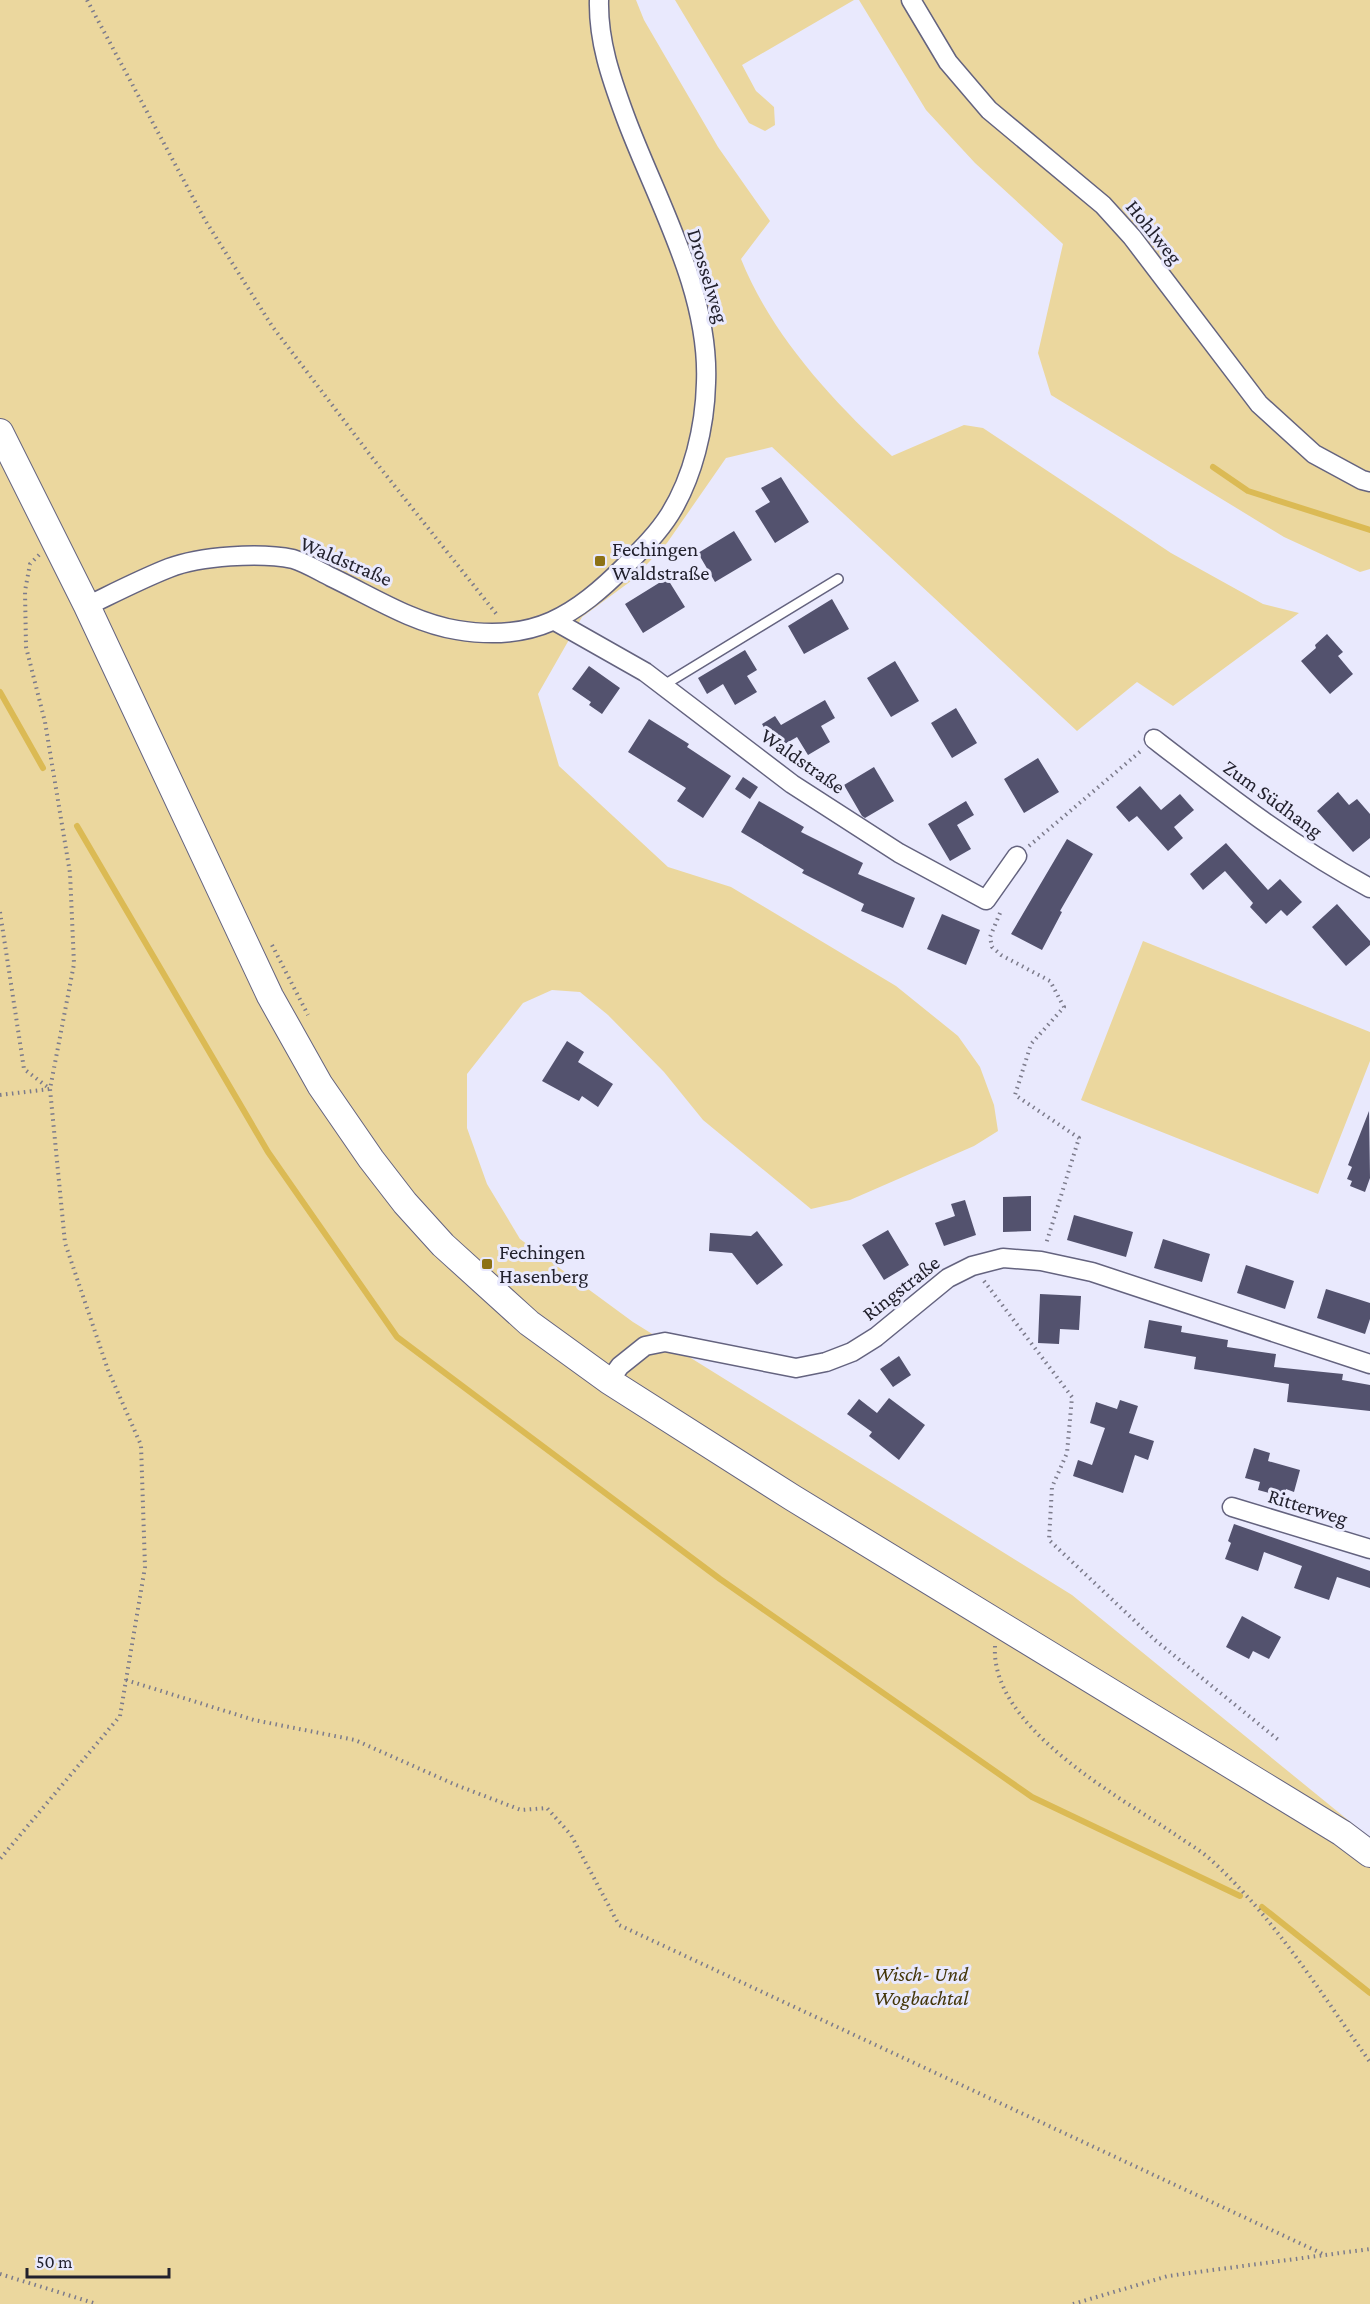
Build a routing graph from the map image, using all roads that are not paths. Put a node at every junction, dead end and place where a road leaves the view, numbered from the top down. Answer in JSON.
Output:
{"nodes":[{"id":1,"x":599,"y":0,"type":"edge"},
{"id":2,"x":911,"y":0,"type":"edge"},
{"id":3,"x":0,"y":432,"type":"edge"},
{"id":4,"x":1370,"y":482,"type":"edge"},
{"id":5,"x":838,"y":579,"type":"dead end"},
{"id":6,"x":87,"y":606,"type":"junction"},
{"id":7,"x":580,"y":606,"type":"joint"},
{"id":8,"x":555,"y":621,"type":"junction"},
{"id":9,"x":664,"y":685,"type":"junction"},
{"id":10,"x":1155,"y":739,"type":"road end"},
{"id":11,"x":1017,"y":856,"type":"road end"},
{"id":12,"x":1370,"y":888,"type":"edge"},
{"id":13,"x":1370,"y":1364,"type":"edge"},
{"id":14,"x":609,"y":1381,"type":"junction"},
{"id":15,"x":1232,"y":1508,"type":"dead end"},
{"id":16,"x":1370,"y":1549,"type":"edge"},
{"id":17,"x":1370,"y":1854,"type":"edge"}],
"edges":[{"from":1,"to":7,"type":"street","name":"Drosselweg"},
{"from":2,"to":4,"type":"street","name":"Hohlweg"},
{"from":3,"to":6,"type":"main road"},
{"from":5,"to":9,"type":"lane"},
{"from":6,"to":8,"type":"street","name":"Waldstraße"},
{"from":6,"to":14,"type":"main road"},
{"from":7,"to":8,"type":"street","name":"Waldstraße"},
{"from":8,"to":9,"type":"street","name":"Waldstraße"},
{"from":9,"to":11,"type":"street","name":"Waldstraße"},
{"from":10,"to":12,"type":"street","name":"Zum Südhang"},
{"from":13,"to":14,"type":"street","name":"Ringstraße"},
{"from":14,"to":17,"type":"main road"},
{"from":15,"to":16,"type":"street","name":"Ritterweg"}]}
